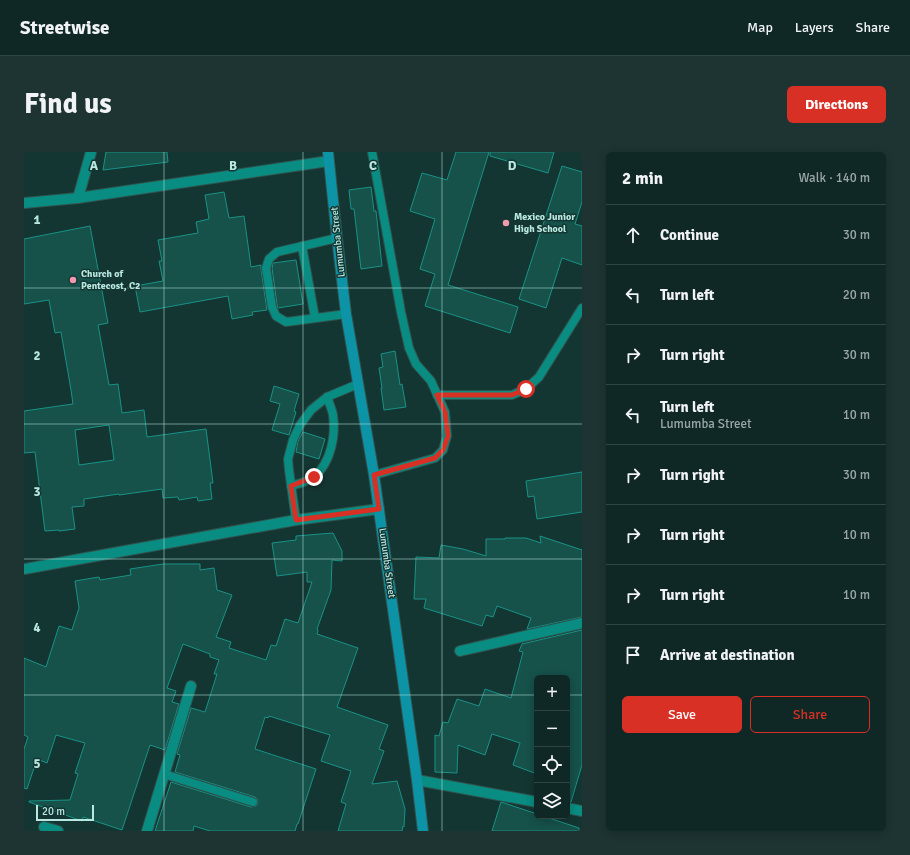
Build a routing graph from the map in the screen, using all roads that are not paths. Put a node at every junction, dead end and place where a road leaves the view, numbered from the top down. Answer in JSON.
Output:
{"nodes":[{"id":1,"x":90,"y":152,"type":"edge"},
{"id":2,"x":372,"y":152,"type":"edge"},
{"id":3,"x":329,"y":157,"type":"edge"},
{"id":4,"x":78,"y":198,"type":"junction"},
{"id":5,"x":24,"y":202,"type":"edge"},
{"id":6,"x":337,"y":238,"type":"junction"},
{"id":7,"x":302,"y":246,"type":"junction"},
{"id":8,"x":582,"y":308,"type":"edge"},
{"id":9,"x":346,"y":314,"type":"junction"},
{"id":10,"x":315,"y":318,"type":"junction"},
{"id":11,"x":358,"y":384,"type":"junction"},
{"id":12,"x":437,"y":395,"type":"junction"},
{"id":13,"x":327,"y":397,"type":"junction"},
{"id":14,"x":374,"y":475,"type":"junction"},
{"id":15,"x":291,"y":486,"type":"junction"},
{"id":16,"x":379,"y":509,"type":"junction"},
{"id":17,"x":296,"y":520,"type":"junction"},
{"id":18,"x":24,"y":569,"type":"edge"},
{"id":19,"x":582,"y":623,"type":"edge"},
{"id":20,"x":460,"y":651,"type":"dead end"},
{"id":21,"x":191,"y":686,"type":"dead end"},
{"id":22,"x":164,"y":774,"type":"junction"},
{"id":23,"x":417,"y":780,"type":"junction"},
{"id":24,"x":534,"y":801,"type":"edge"},
{"id":25,"x":253,"y":802,"type":"dead end"},
{"id":26,"x":570,"y":809,"type":"edge"},
{"id":27,"x":582,"y":811,"type":"edge"},
{"id":28,"x":44,"y":826,"type":"dead end"},
{"id":29,"x":58,"y":831,"type":"edge"},
{"id":30,"x":147,"y":831,"type":"edge"},
{"id":31,"x":423,"y":831,"type":"edge"}],
"edges":[{"from":1,"to":4,"type":"street"},
{"from":2,"to":12,"type":"lane"},
{"from":3,"to":4,"type":"street"},
{"from":3,"to":6,"type":"main road","name":"Lumumba Street"},
{"from":4,"to":5,"type":"street"},
{"from":6,"to":7,"type":"lane"},
{"from":6,"to":9,"type":"main road","name":"Lumumba Street"},
{"from":7,"to":10,"type":"lane"},
{"from":7,"to":10,"type":"lane"},
{"from":8,"to":12,"type":"lane"},
{"from":9,"to":10,"type":"lane"},
{"from":9,"to":11,"type":"main road","name":"Lumumba Street"},
{"from":11,"to":13,"type":"lane"},
{"from":11,"to":14,"type":"main road","name":"Lumumba Street"},
{"from":12,"to":14,"type":"lane"},
{"from":13,"to":15,"type":"lane"},
{"from":13,"to":15,"type":"lane"},
{"from":14,"to":16,"type":"main road","name":"Lumumba Street"},
{"from":15,"to":17,"type":"lane"},
{"from":16,"to":17,"type":"street"},
{"from":16,"to":23,"type":"main road","name":"Lumumba Street"},
{"from":17,"to":18,"type":"street"},
{"from":19,"to":20,"type":"street"},
{"from":21,"to":22,"type":"street"},
{"from":22,"to":25,"type":"lane"},
{"from":22,"to":30,"type":"street"},
{"from":23,"to":24,"type":"street"},
{"from":23,"to":31,"type":"main road","name":"Lumumba Street"},
{"from":26,"to":27,"type":"street"},
{"from":28,"to":29,"type":"street"}]}
